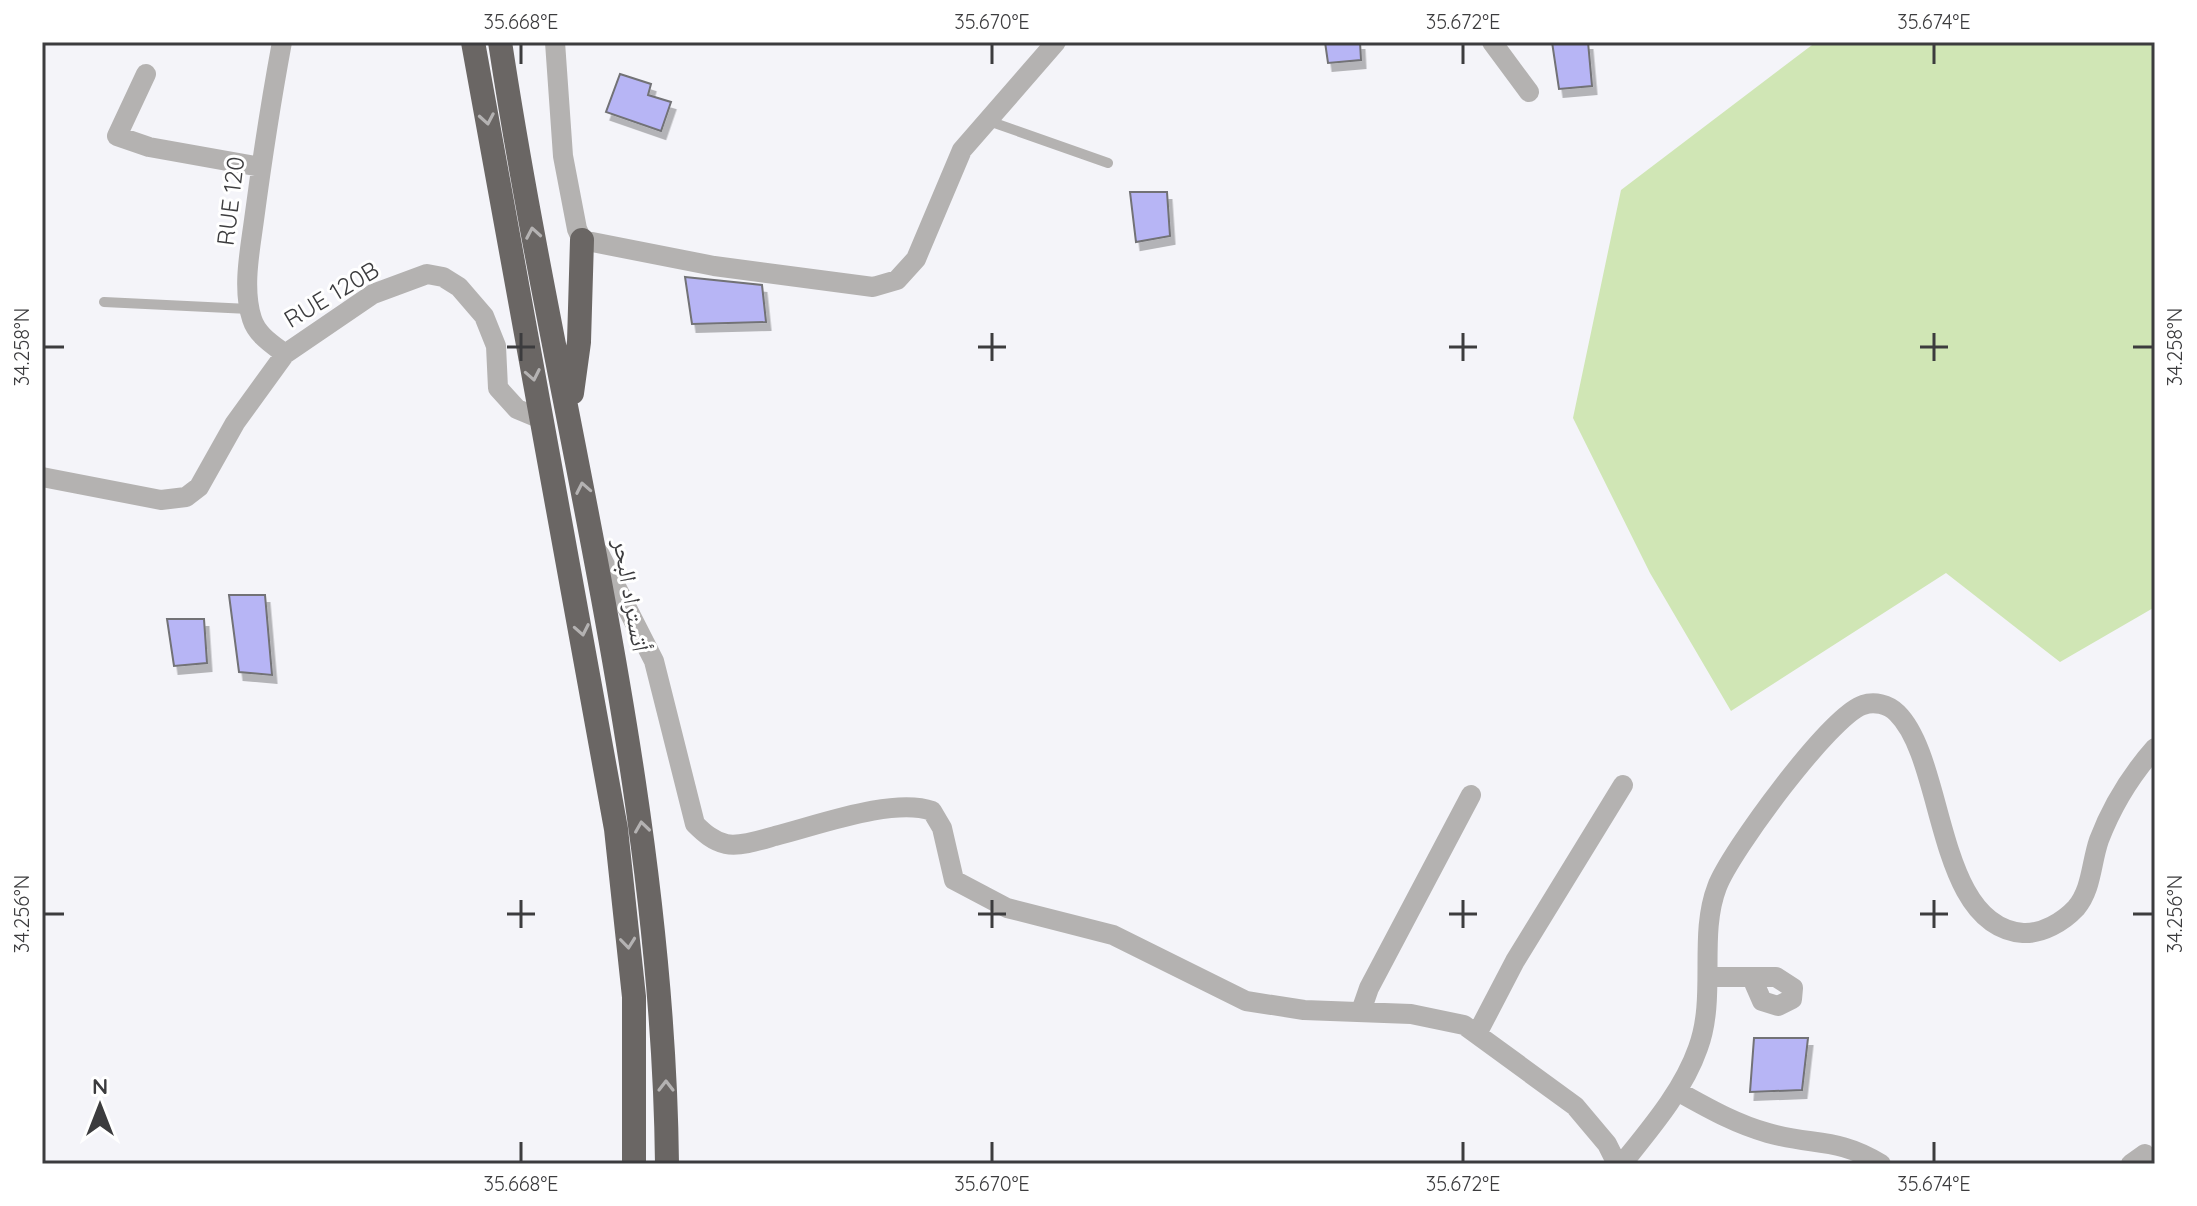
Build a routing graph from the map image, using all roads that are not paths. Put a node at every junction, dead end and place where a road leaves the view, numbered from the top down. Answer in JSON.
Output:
{"nodes":[{"id":1,"x":282,"y":42,"type":"edge"},
{"id":2,"x":473,"y":42,"type":"edge"},
{"id":3,"x":500,"y":42,"type":"edge"},
{"id":4,"x":555,"y":42,"type":"edge"},
{"id":5,"x":1056,"y":42,"type":"edge"},
{"id":6,"x":1492,"y":42,"type":"edge"},
{"id":7,"x":146,"y":74,"type":"dead end"},
{"id":8,"x":1529,"y":92,"type":"dead end"},
{"id":9,"x":985,"y":120,"type":"junction"},
{"id":10,"x":1108,"y":163,"type":"dead end"},
{"id":11,"x":261,"y":167,"type":"junction"},
{"id":12,"x":582,"y":240,"type":"junction"},
{"id":13,"x":104,"y":302,"type":"dead end"},
{"id":14,"x":250,"y":309,"type":"junction"},
{"id":15,"x":285,"y":354,"type":"junction"},
{"id":16,"x":569,"y":415,"type":"junction"},
{"id":17,"x":541,"y":419,"type":"junction"},
{"id":18,"x":42,"y":477,"type":"edge"},
{"id":19,"x":595,"y":546,"type":"junction"},
{"id":20,"x":2155,"y":748,"type":"edge"},
{"id":21,"x":1623,"y":785,"type":"dead end"},
{"id":22,"x":1471,"y":795,"type":"dead end"},
{"id":23,"x":1709,"y":977,"type":"junction"},
{"id":24,"x":1752,"y":978,"type":"dead end"},
{"id":25,"x":1361,"y":1011,"type":"junction"},
{"id":26,"x":1478,"y":1032,"type":"junction"},
{"id":27,"x":1677,"y":1091,"type":"junction"},
{"id":28,"x":634,"y":1164,"type":"edge"},
{"id":29,"x":667,"y":1164,"type":"edge"},
{"id":30,"x":1619,"y":1164,"type":"edge"},
{"id":31,"x":1881,"y":1164,"type":"edge"}],
"edges":[{"from":1,"to":11,"type":"street","name":"RUE 120"},
{"from":2,"to":17,"type":"highway","one_way":true},
{"from":16,"to":3,"type":"highway","name":"أتستراد البحر","one_way":true},
{"from":4,"to":12,"type":"street"},
{"from":5,"to":9,"type":"street"},
{"from":6,"to":8,"type":"street"},
{"from":7,"to":11,"type":"street"},
{"from":9,"to":10,"type":"lane"},
{"from":9,"to":12,"type":"street"},
{"from":11,"to":14,"type":"street","name":"RUE 120"},
{"from":12,"to":16,"type":"highway"},
{"from":13,"to":14,"type":"lane"},
{"from":14,"to":15,"type":"street","name":"RUE 120"},
{"from":15,"to":17,"type":"street","name":"RUE 120B"},
{"from":15,"to":18,"type":"street","name":"RUE 120B"},
{"from":19,"to":16,"type":"highway","name":"أتستراد البحر","one_way":true},
{"from":17,"to":28,"type":"highway","one_way":true},
{"from":19,"to":25,"type":"street"},
{"from":29,"to":19,"type":"highway","name":"أتستراد البحر","one_way":true},
{"from":20,"to":23,"type":"street"},
{"from":21,"to":26,"type":"street"},
{"from":22,"to":25,"type":"street"},
{"from":23,"to":24,"type":"street"},
{"from":23,"to":27,"type":"street"},
{"from":25,"to":26,"type":"street"},
{"from":26,"to":30,"type":"street"},
{"from":27,"to":30,"type":"street"},
{"from":27,"to":31,"type":"street"}]}
